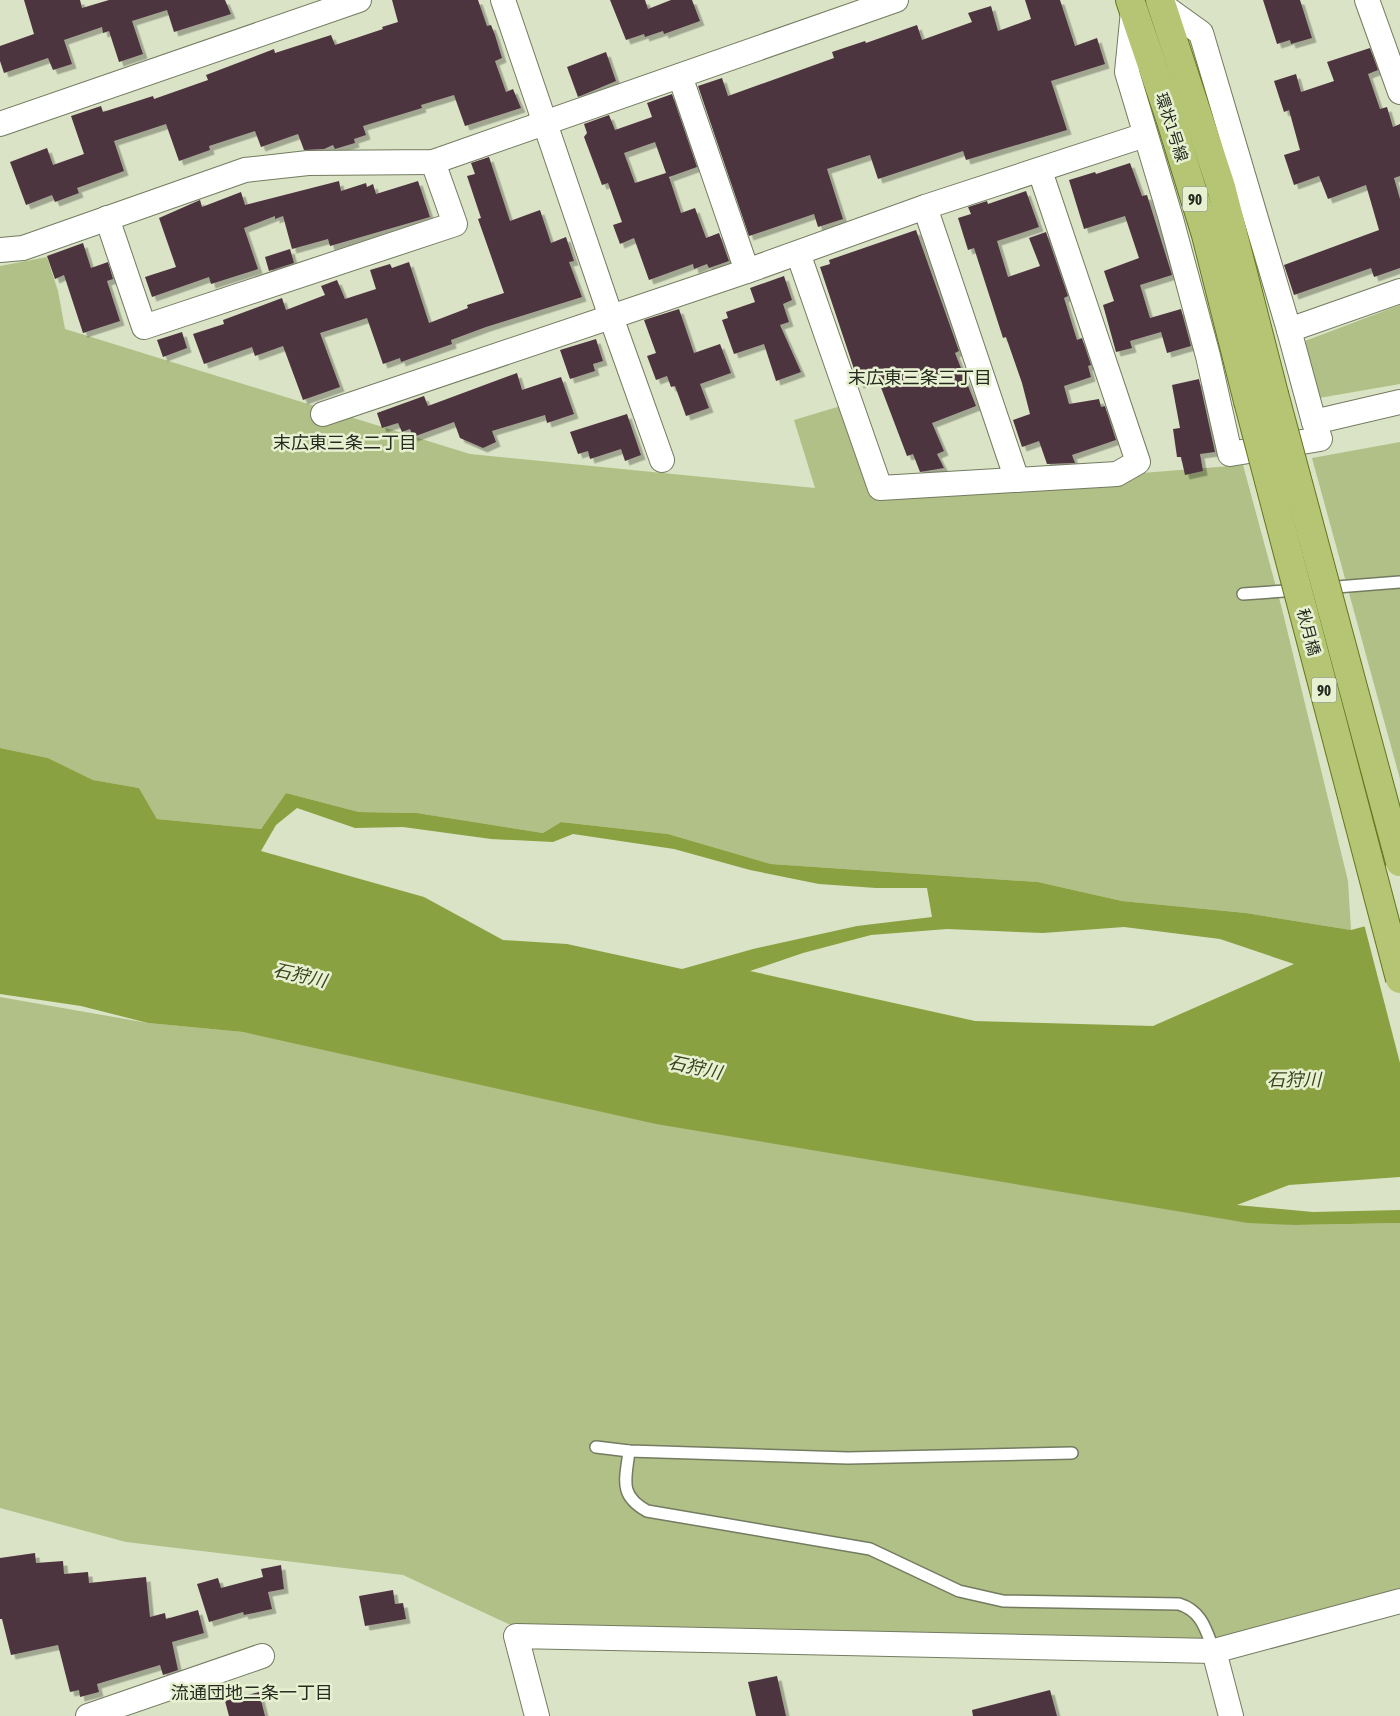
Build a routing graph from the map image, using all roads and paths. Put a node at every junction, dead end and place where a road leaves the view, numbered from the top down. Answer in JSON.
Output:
{"nodes":[{"id":1,"x":359,"y":0,"type":"edge"},
{"id":2,"x":503,"y":0,"type":"edge"},
{"id":3,"x":896,"y":0,"type":"edge"},
{"id":4,"x":1367,"y":0,"type":"edge"},
{"id":5,"x":1161,"y":3,"type":"edge"},
{"id":6,"x":1132,"y":6,"type":"edge"},
{"id":7,"x":680,"y":76,"type":"junction"},
{"id":8,"x":1400,"y":92,"type":"edge"},
{"id":9,"x":546,"y":122,"type":"junction"},
{"id":10,"x":0,"y":124,"type":"edge"},
{"id":11,"x":1145,"y":135,"type":"junction"},
{"id":12,"x":433,"y":162,"type":"junction"},
{"id":13,"x":1040,"y":171,"type":"junction"},
{"id":14,"x":925,"y":207,"type":"junction"},
{"id":15,"x":108,"y":218,"type":"junction"},
{"id":16,"x":0,"y":250,"type":"edge"},
{"id":17,"x":798,"y":253,"type":"junction"},
{"id":18,"x":747,"y":271,"type":"junction"},
{"id":19,"x":1400,"y":291,"type":"edge"},
{"id":20,"x":610,"y":318,"type":"junction"},
{"id":21,"x":1289,"y":330,"type":"junction"},
{"id":22,"x":1274,"y":394,"type":"joint"},
{"id":23,"x":1248,"y":401,"type":"joint"},
{"id":24,"x":1400,"y":402,"type":"edge"},
{"id":25,"x":323,"y":414,"type":"dead end"},
{"id":26,"x":1314,"y":422,"type":"junction"},
{"id":27,"x":662,"y":460,"type":"dead end"},
{"id":28,"x":1017,"y":480,"type":"junction"},
{"id":29,"x":1400,"y":582,"type":"edge"},
{"id":30,"x":1243,"y":594,"type":"dead end"},
{"id":31,"x":1400,"y":862,"type":"edge"},
{"id":32,"x":1400,"y":979,"type":"edge"},
{"id":33,"x":596,"y":1447,"type":"dead end"},
{"id":34,"x":629,"y":1450,"type":"junction"},
{"id":35,"x":1072,"y":1453,"type":"dead end"},
{"id":36,"x":1400,"y":1602,"type":"edge"},
{"id":37,"x":1214,"y":1651,"type":"junction"},
{"id":38,"x":262,"y":1656,"type":"dead end"},
{"id":39,"x":88,"y":1716,"type":"edge"},
{"id":40,"x":537,"y":1716,"type":"edge"},
{"id":41,"x":1231,"y":1716,"type":"edge"}],
"edges":[{"from":1,"to":10,"type":"street"},
{"from":2,"to":9,"type":"street"},
{"from":3,"to":7,"type":"street"},
{"from":4,"to":8,"type":"street"},
{"from":5,"to":21,"type":"street"},
{"from":5,"to":22,"type":"main road","name":"環状1号線","number":"90"},
{"from":6,"to":11,"type":"street"},
{"from":6,"to":23,"type":"main road","name":"環状1号線","number":"90"},
{"from":7,"to":9,"type":"street"},
{"from":7,"to":18,"type":"street"},
{"from":9,"to":12,"type":"street"},
{"from":9,"to":20,"type":"street"},
{"from":11,"to":13,"type":"street"},
{"from":11,"to":26,"type":"street"},
{"from":12,"to":15,"type":"street"},
{"from":12,"to":15,"type":"street"},
{"from":13,"to":14,"type":"street"},
{"from":13,"to":28,"type":"street"},
{"from":14,"to":17,"type":"street"},
{"from":14,"to":28,"type":"street"},
{"from":15,"to":16,"type":"street"},
{"from":17,"to":18,"type":"street"},
{"from":17,"to":28,"type":"street"},
{"from":18,"to":20,"type":"street"},
{"from":19,"to":21,"type":"street"},
{"from":20,"to":25,"type":"street"},
{"from":20,"to":27,"type":"street"},
{"from":21,"to":26,"type":"street"},
{"from":22,"to":31,"type":"main road","name":"秋月橋","number":"90","bridge":true},
{"from":23,"to":32,"type":"main road","name":"秋月橋","number":"90","bridge":true},
{"from":24,"to":26,"type":"street"},
{"from":29,"to":30,"type":"lane"},
{"from":33,"to":34,"type":"lane"},
{"from":34,"to":35,"type":"lane"},
{"from":34,"to":37,"type":"lane"},
{"from":36,"to":37,"type":"street"},
{"from":37,"to":40,"type":"street"},
{"from":37,"to":41,"type":"street"},
{"from":38,"to":39,"type":"street"}]}
